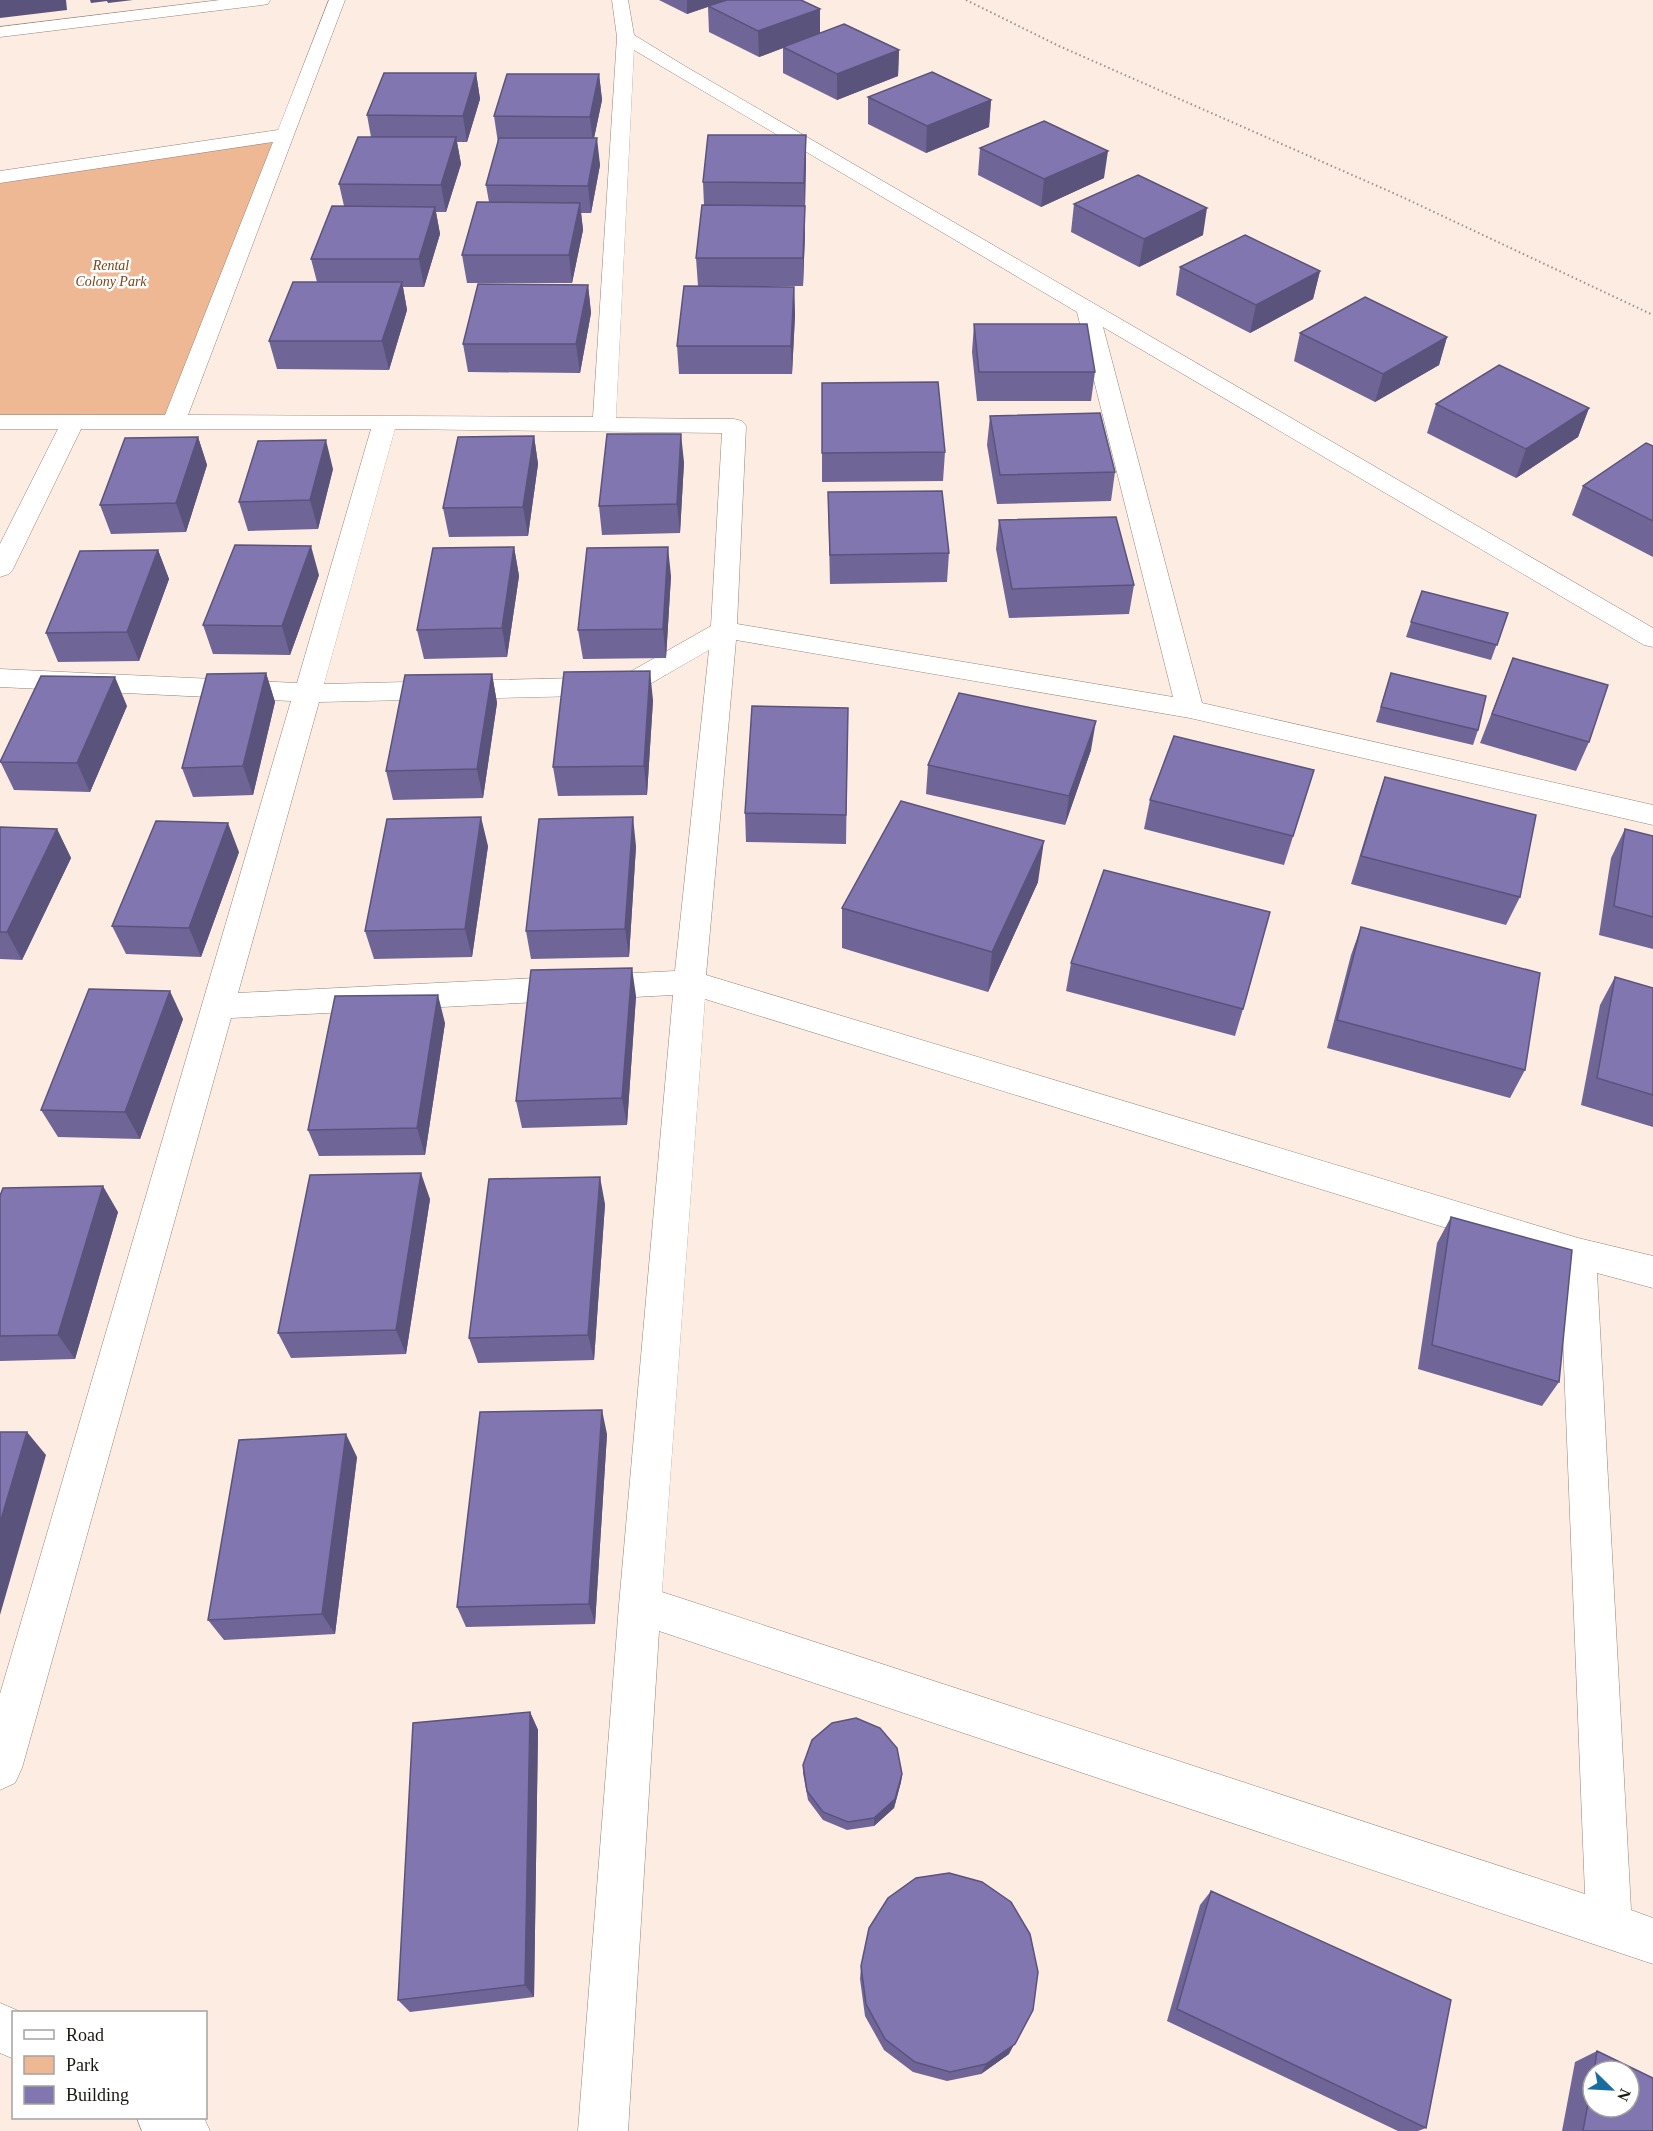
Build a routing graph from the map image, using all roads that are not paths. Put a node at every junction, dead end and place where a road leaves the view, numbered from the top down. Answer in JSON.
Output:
{"nodes":[{"id":1,"x":262,"y":0,"type":"edge"},
{"id":2,"x":337,"y":0,"type":"edge"},
{"id":3,"x":620,"y":0,"type":"edge"},
{"id":4,"x":0,"y":32,"type":"edge"},
{"id":5,"x":626,"y":37,"type":"junction"},
{"id":6,"x":286,"y":134,"type":"junction"},
{"id":7,"x":0,"y":177,"type":"edge"},
{"id":8,"x":1087,"y":309,"type":"junction"},
{"id":9,"x":0,"y":422,"type":"edge"},
{"id":10,"x":73,"y":422,"type":"junction"},
{"id":11,"x":174,"y":422,"type":"junction"},
{"id":12,"x":386,"y":422,"type":"junction"},
{"id":13,"x":604,"y":426,"type":"junction"},
{"id":14,"x":0,"y":569,"type":"edge"},
{"id":15,"x":724,"y":630,"type":"junction"},
{"id":16,"x":1653,"y":639,"type":"edge"},
{"id":17,"x":0,"y":678,"type":"edge"},
{"id":18,"x":308,"y":693,"type":"junction"},
{"id":19,"x":1190,"y":709,"type":"junction"},
{"id":20,"x":1653,"y":815,"type":"edge"},
{"id":21,"x":690,"y":982,"type":"junction"},
{"id":22,"x":218,"y":1006,"type":"junction"},
{"id":23,"x":1578,"y":1253,"type":"junction"},
{"id":24,"x":1653,"y":1272,"type":"edge"},
{"id":25,"x":640,"y":1605,"type":"junction"},
{"id":26,"x":0,"y":1768,"type":"edge"},
{"id":27,"x":1609,"y":1925,"type":"junction"},
{"id":28,"x":1653,"y":1941,"type":"edge"},
{"id":29,"x":163,"y":2119,"type":"edge"},
{"id":30,"x":185,"y":2131,"type":"edge"},
{"id":31,"x":603,"y":2131,"type":"edge"}],
"edges":[{"from":1,"to":4,"type":"street"},
{"from":2,"to":6,"type":"street"},
{"from":3,"to":5,"type":"street"},
{"from":5,"to":8,"type":"street"},
{"from":5,"to":13,"type":"street"},
{"from":6,"to":7,"type":"street"},
{"from":6,"to":11,"type":"street"},
{"from":8,"to":16,"type":"street"},
{"from":8,"to":19,"type":"street"},
{"from":9,"to":10,"type":"street"},
{"from":10,"to":11,"type":"street"},
{"from":10,"to":14,"type":"street"},
{"from":11,"to":12,"type":"street"},
{"from":12,"to":13,"type":"street"},
{"from":12,"to":18,"type":"street"},
{"from":13,"to":15,"type":"street"},
{"from":15,"to":18,"type":"street"},
{"from":15,"to":19,"type":"street"},
{"from":15,"to":21,"type":"street"},
{"from":17,"to":18,"type":"street"},
{"from":18,"to":22,"type":"street"},
{"from":19,"to":20,"type":"street"},
{"from":21,"to":22,"type":"street"},
{"from":21,"to":23,"type":"street"},
{"from":21,"to":25,"type":"street"},
{"from":22,"to":26,"type":"street"},
{"from":23,"to":24,"type":"street"},
{"from":23,"to":27,"type":"street"},
{"from":25,"to":27,"type":"street"},
{"from":25,"to":31,"type":"street"},
{"from":27,"to":28,"type":"street"},
{"from":29,"to":30,"type":"street"}]}
